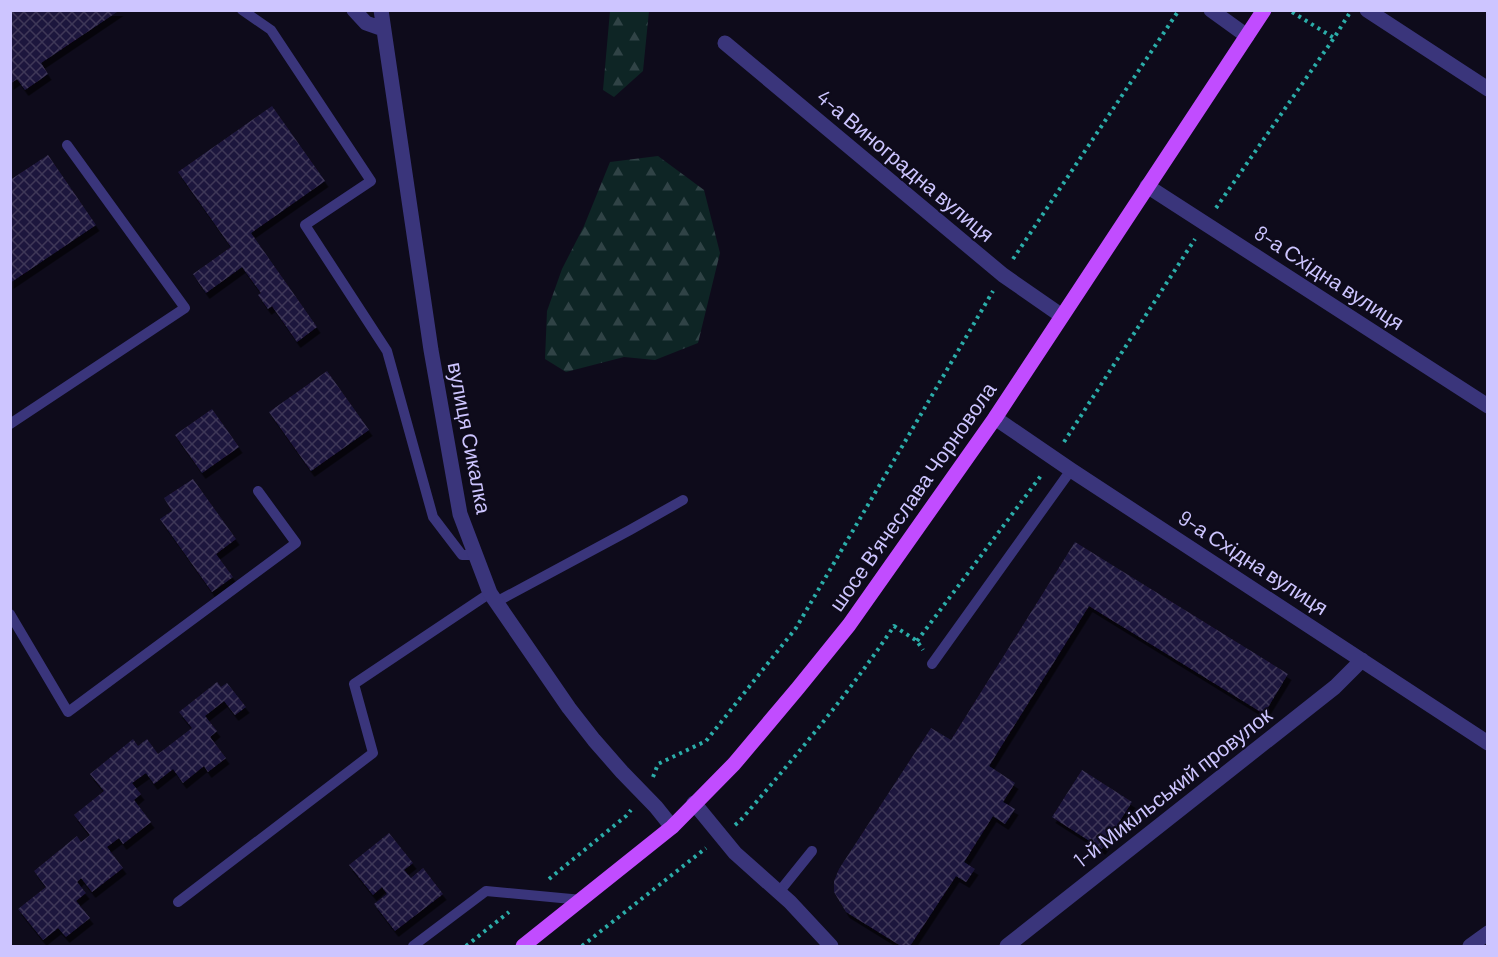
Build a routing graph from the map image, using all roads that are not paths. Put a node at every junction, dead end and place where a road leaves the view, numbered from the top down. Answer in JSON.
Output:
{"nodes":[{"id":1,"x":242,"y":10,"type":"edge"},
{"id":2,"x":354,"y":10,"type":"edge"},
{"id":3,"x":381,"y":10,"type":"edge"},
{"id":4,"x":1211,"y":10,"type":"edge"},
{"id":5,"x":1264,"y":10,"type":"edge"},
{"id":6,"x":1366,"y":10,"type":"edge"},
{"id":7,"x":383,"y":29,"type":"junction"},
{"id":8,"x":1247,"y":36,"type":"junction"},
{"id":9,"x":725,"y":43,"type":"dead end"},
{"id":10,"x":1488,"y":89,"type":"edge"},
{"id":11,"x":67,"y":145,"type":"dead end"},
{"id":12,"x":1147,"y":186,"type":"junction"},
{"id":13,"x":1062,"y":316,"type":"junction"},
{"id":14,"x":1488,"y":406,"type":"edge"},
{"id":15,"x":995,"y":418,"type":"junction"},
{"id":16,"x":10,"y":424,"type":"edge"},
{"id":17,"x":1071,"y":470,"type":"junction"},
{"id":18,"x":258,"y":491,"type":"dead end"},
{"id":19,"x":683,"y":500,"type":"dead end"},
{"id":20,"x":476,"y":555,"type":"junction"},
{"id":21,"x":493,"y":598,"type":"junction"},
{"id":22,"x":10,"y":614,"type":"edge"},
{"id":23,"x":1362,"y":660,"type":"junction"},
{"id":24,"x":932,"y":664,"type":"dead end"},
{"id":25,"x":1488,"y":743,"type":"edge"},
{"id":26,"x":694,"y":803,"type":"junction"},
{"id":27,"x":672,"y":826,"type":"junction"},
{"id":28,"x":812,"y":851,"type":"dead end"},
{"id":29,"x":778,"y":892,"type":"junction"},
{"id":30,"x":583,"y":900,"type":"junction"},
{"id":31,"x":178,"y":902,"type":"dead end"},
{"id":32,"x":1488,"y":933,"type":"edge"},
{"id":33,"x":533,"y":944,"type":"edge"},
{"id":34,"x":413,"y":946,"type":"edge"},
{"id":35,"x":830,"y":946,"type":"edge"},
{"id":36,"x":1008,"y":946,"type":"edge"},
{"id":37,"x":1470,"y":946,"type":"edge"}],
"edges":[{"from":1,"to":20,"type":"lane"},
{"from":2,"to":7,"type":"street"},
{"from":3,"to":7,"type":"street","name":"вулиця Сикалка"},
{"from":4,"to":8,"type":"street"},
{"from":5,"to":8,"type":"main road","name":"шосе В'ячеслава Чорновола"},
{"from":6,"to":10,"type":"street"},
{"from":7,"to":20,"type":"street","name":"вулиця Сикалка"},
{"from":8,"to":12,"type":"main road","name":"шосе В'ячеслава Чорновола"},
{"from":9,"to":13,"type":"street","name":"4-а Виноградна вулиця"},
{"from":11,"to":16,"type":"lane"},
{"from":12,"to":13,"type":"main road","name":"шосе В'ячеслава Чорновола"},
{"from":12,"to":14,"type":"street","name":"8-а Східна вулиця"},
{"from":13,"to":15,"type":"main road","name":"шосе В'ячеслава Чорновола"},
{"from":15,"to":17,"type":"street","name":"9-а Східна вулиця"},
{"from":15,"to":26,"type":"main road","name":"шосе В'ячеслава Чорновола"},
{"from":17,"to":23,"type":"street","name":"9-а Східна вулиця"},
{"from":17,"to":24,"type":"lane"},
{"from":18,"to":22,"type":"lane"},
{"from":19,"to":21,"type":"lane"},
{"from":20,"to":21,"type":"street","name":"вулиця Сикалка"},
{"from":21,"to":27,"type":"street","name":"вулиця Сикалка"},
{"from":21,"to":31,"type":"lane"},
{"from":23,"to":25,"type":"street","name":"9-а Східна вулиця"},
{"from":23,"to":36,"type":"street","name":"1-й Микільський провулок"},
{"from":26,"to":27,"type":"main road","name":"шосе В'ячеслава Чорновола"},
{"from":26,"to":29,"type":"street"},
{"from":27,"to":30,"type":"main road","name":"шосе В'ячеслава Чорновола"},
{"from":28,"to":29,"type":"lane"},
{"from":29,"to":35,"type":"street"},
{"from":30,"to":33,"type":"main road","name":"шосе В'ячеслава Чорновола"},
{"from":30,"to":34,"type":"lane"},
{"from":32,"to":37,"type":"street"}]}
